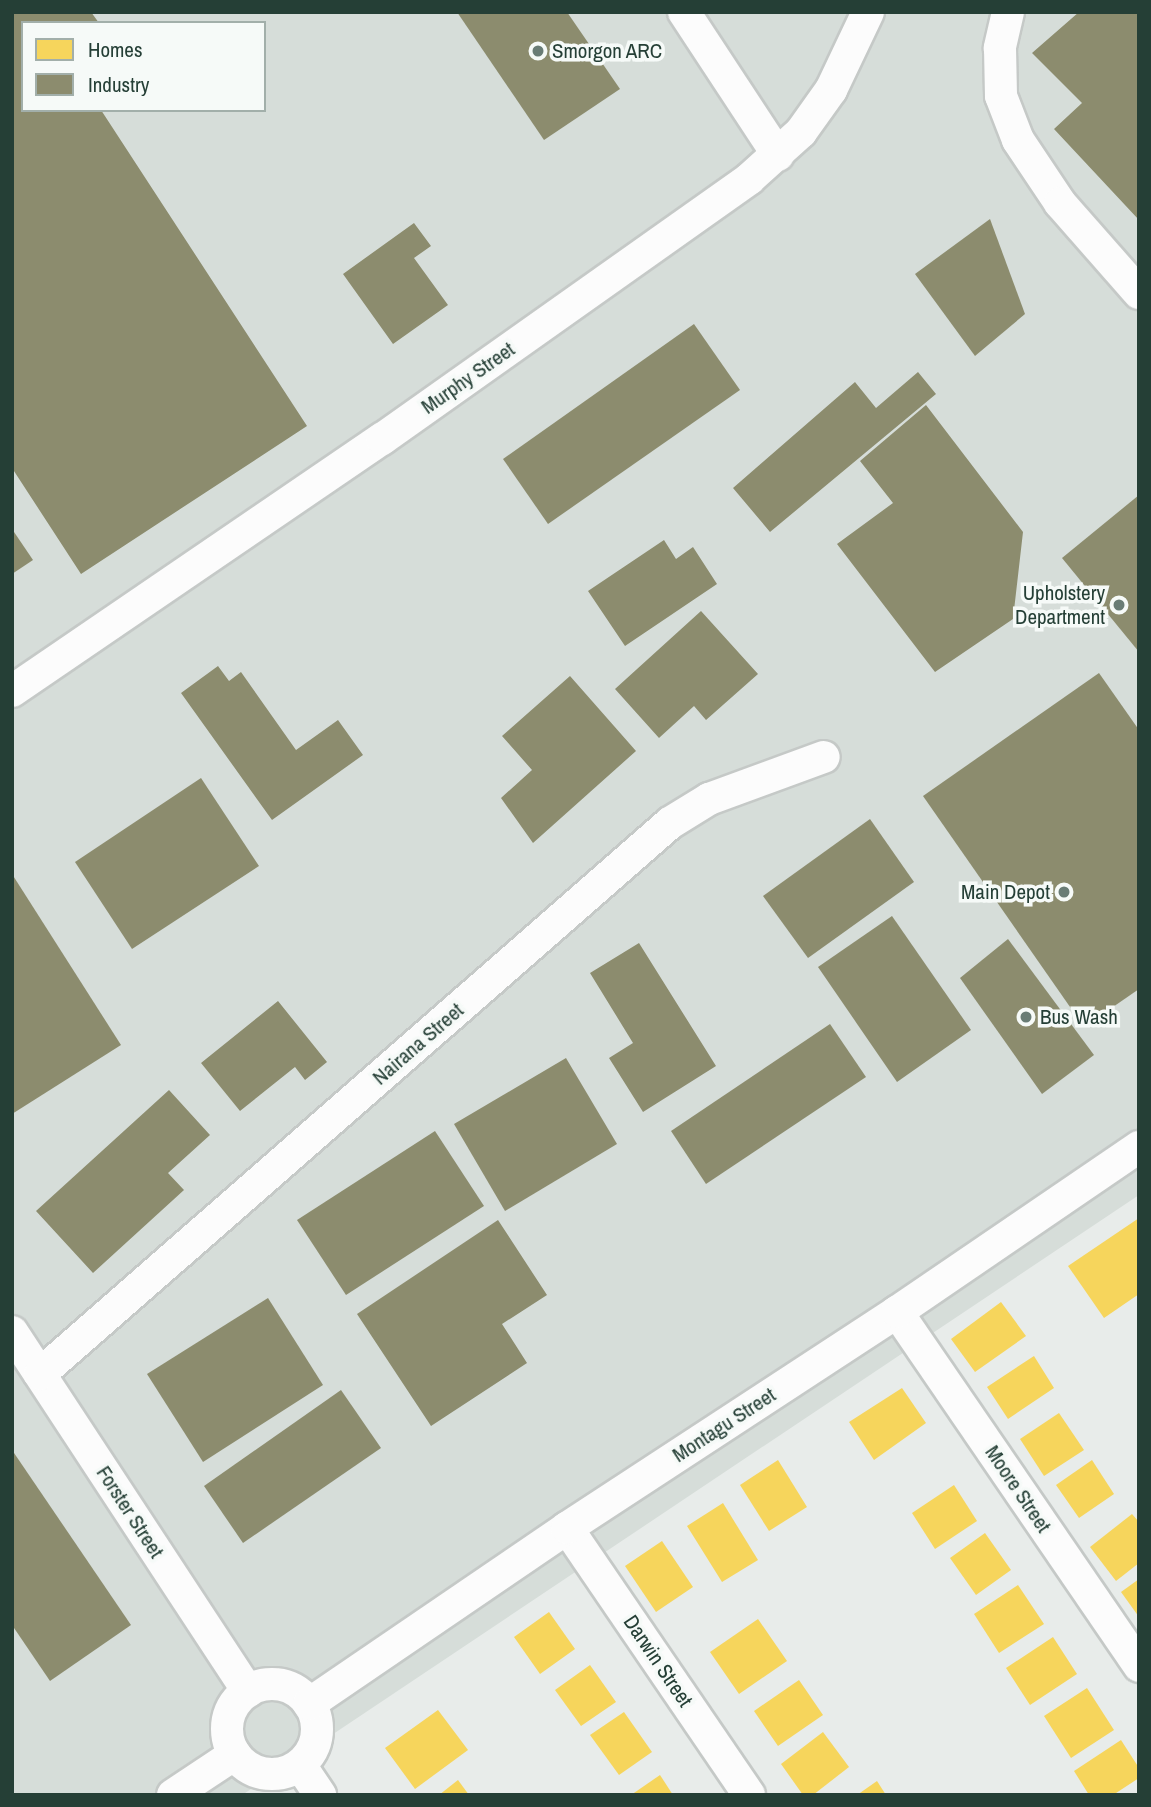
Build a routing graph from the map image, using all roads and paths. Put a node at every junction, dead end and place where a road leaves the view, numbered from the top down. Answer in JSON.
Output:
{"nodes":[{"id":1,"x":684,"y":12,"type":"edge"},
{"id":2,"x":869,"y":12,"type":"edge"},
{"id":3,"x":1008,"y":12,"type":"edge"},
{"id":4,"x":778,"y":155,"type":"junction"},
{"id":5,"x":1139,"y":293,"type":"edge"},
{"id":6,"x":12,"y":691,"type":"edge"},
{"id":7,"x":824,"y":757,"type":"dead end"},
{"id":8,"x":1139,"y":1147,"type":"edge"},
{"id":9,"x":897,"y":1311,"type":"junction"},
{"id":10,"x":12,"y":1332,"type":"edge"},
{"id":11,"x":40,"y":1374,"type":"junction"},
{"id":12,"x":566,"y":1528,"type":"junction"},
{"id":13,"x":1139,"y":1667,"type":"edge"},
{"id":14,"x":248,"y":1691,"type":"junction"},
{"id":15,"x":309,"y":1704,"type":"junction"},
{"id":16,"x":234,"y":1754,"type":"junction"},
{"id":17,"x":300,"y":1765,"type":"junction"},
{"id":18,"x":173,"y":1795,"type":"edge"},
{"id":19,"x":320,"y":1795,"type":"edge"},
{"id":20,"x":749,"y":1795,"type":"edge"}],
"edges":[{"from":1,"to":4,"type":"street"},
{"from":2,"to":4,"type":"street","name":"Murphy Street"},
{"from":3,"to":5,"type":"street"},
{"from":4,"to":6,"type":"street","name":"Murphy Street"},
{"from":7,"to":11,"type":"street","name":"Nairana Street"},
{"from":8,"to":9,"type":"street","name":"Montagu Street"},
{"from":9,"to":12,"type":"street","name":"Montagu Street"},
{"from":9,"to":13,"type":"street","name":"Moore Street"},
{"from":10,"to":11,"type":"street","name":"Forster Street"},
{"from":11,"to":14,"type":"street","name":"Forster Street"},
{"from":12,"to":15,"type":"street","name":"Montagu Street"},
{"from":12,"to":20,"type":"street","name":"Darwin Street"},
{"from":14,"to":15,"type":"street"},
{"from":14,"to":16,"type":"street"},
{"from":15,"to":17,"type":"street"},
{"from":16,"to":17,"type":"street"},
{"from":16,"to":18,"type":"street"},
{"from":17,"to":19,"type":"street"}]}
